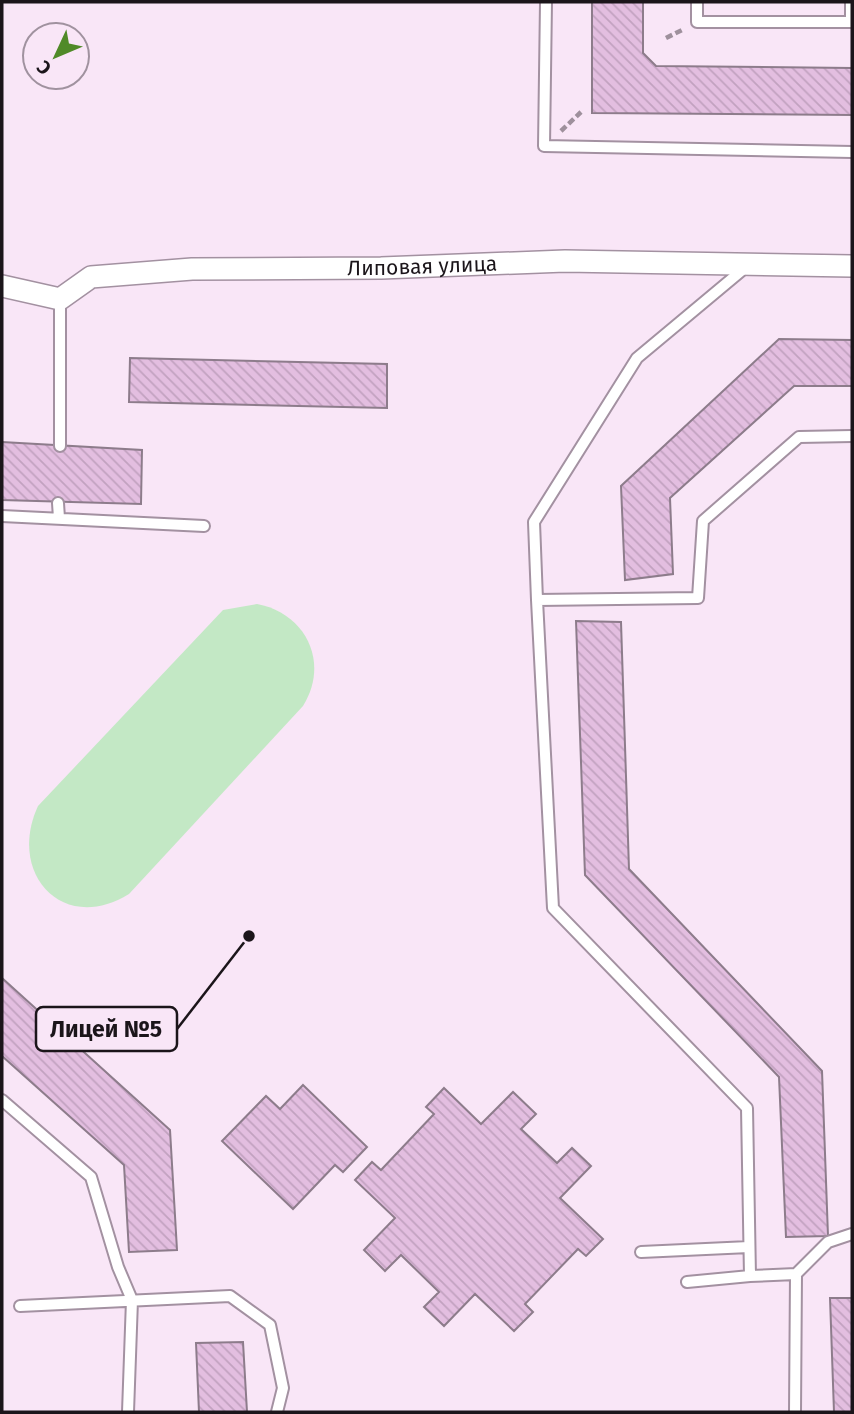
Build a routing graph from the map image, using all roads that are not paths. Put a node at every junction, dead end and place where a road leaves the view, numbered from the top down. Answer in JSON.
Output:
{"nodes":[{"id":1,"x":546,"y":2,"type":"edge"},
{"id":2,"x":697,"y":2,"type":"edge"},
{"id":3,"x":851,"y":2,"type":"edge"},
{"id":4,"x":852,"y":152,"type":"edge"},
{"id":5,"x":749,"y":265,"type":"junction"},
{"id":6,"x":852,"y":266,"type":"edge"},
{"id":7,"x":2,"y":286,"type":"edge"},
{"id":8,"x":60,"y":299,"type":"junction"},
{"id":9,"x":852,"y":436,"type":"edge"},
{"id":10,"x":60,"y":446,"type":"dead end"},
{"id":11,"x":58,"y":503,"type":"dead end"},
{"id":12,"x":2,"y":516,"type":"edge"},
{"id":13,"x":59,"y":518,"type":"junction"},
{"id":14,"x":204,"y":526,"type":"dead end"},
{"id":15,"x":537,"y":600,"type":"junction"},
{"id":16,"x":2,"y":1100,"type":"edge"},
{"id":17,"x":852,"y":1234,"type":"edge"},
{"id":18,"x":748,"y":1247,"type":"junction"},
{"id":19,"x":641,"y":1252,"type":"dead end"},
{"id":20,"x":796,"y":1274,"type":"junction"},
{"id":21,"x":750,"y":1276,"type":"junction"},
{"id":22,"x":687,"y":1282,"type":"dead end"},
{"id":23,"x":132,"y":1300,"type":"junction"},
{"id":24,"x":20,"y":1306,"type":"dead end"},
{"id":25,"x":128,"y":1412,"type":"edge"},
{"id":26,"x":277,"y":1412,"type":"edge"},
{"id":27,"x":795,"y":1412,"type":"edge"}],
"edges":[{"from":1,"to":4,"type":"lane"},
{"from":2,"to":3,"type":"lane"},
{"from":5,"to":6,"type":"street","name":"Липовая улица"},
{"from":5,"to":8,"type":"street","name":"Липовая улица"},
{"from":5,"to":15,"type":"lane"},
{"from":7,"to":8,"type":"street"},
{"from":8,"to":10,"type":"lane"},
{"from":9,"to":15,"type":"lane"},
{"from":11,"to":13,"type":"lane"},
{"from":12,"to":13,"type":"lane"},
{"from":13,"to":14,"type":"lane"},
{"from":15,"to":18,"type":"lane"},
{"from":16,"to":23,"type":"lane"},
{"from":17,"to":20,"type":"lane"},
{"from":18,"to":19,"type":"lane"},
{"from":18,"to":21,"type":"lane"},
{"from":20,"to":21,"type":"lane"},
{"from":20,"to":27,"type":"lane"},
{"from":21,"to":22,"type":"lane"},
{"from":23,"to":24,"type":"lane"},
{"from":23,"to":25,"type":"lane"},
{"from":23,"to":26,"type":"lane"}]}
